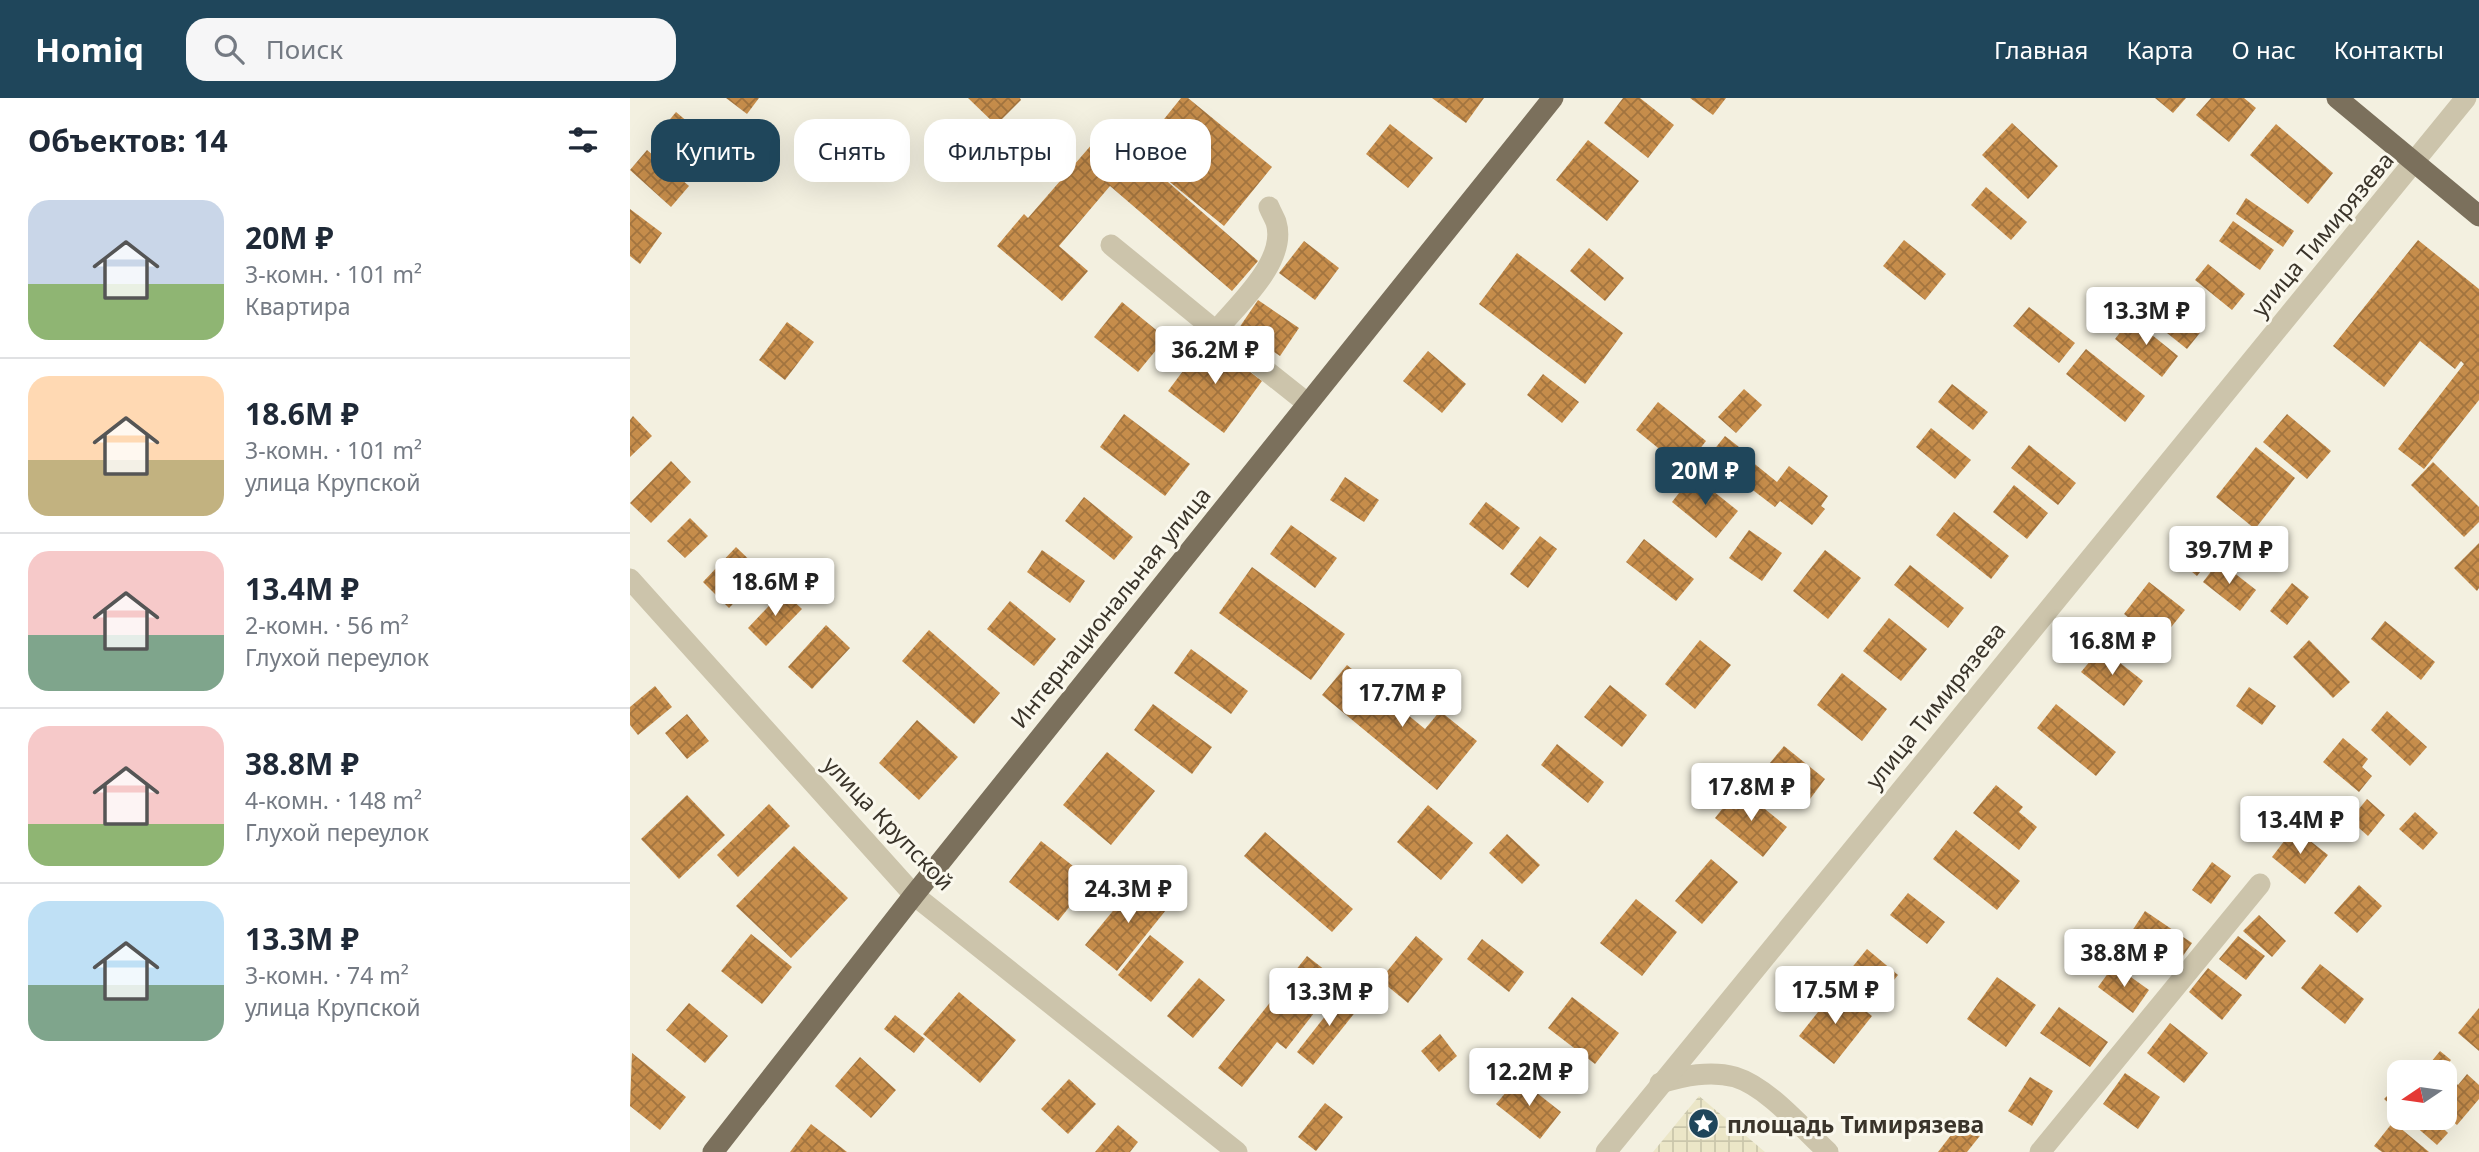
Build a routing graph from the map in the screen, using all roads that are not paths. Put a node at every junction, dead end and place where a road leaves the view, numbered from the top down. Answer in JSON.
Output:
{"nodes":[{"id":1,"x":1553,"y":98,"type":"edge"},
{"id":2,"x":2337,"y":98,"type":"edge"},
{"id":3,"x":2466,"y":98,"type":"edge"},
{"id":4,"x":2415,"y":163,"type":"junction"},
{"id":5,"x":1269,"y":207,"type":"dead end"},
{"id":6,"x":2479,"y":216,"type":"edge"},
{"id":7,"x":1111,"y":244,"type":"dead end"},
{"id":8,"x":1216,"y":331,"type":"junction"},
{"id":9,"x":1307,"y":402,"type":"junction"},
{"id":10,"x":630,"y":579,"type":"edge"},
{"id":11,"x":2260,"y":884,"type":"dead end"},
{"id":12,"x":914,"y":895,"type":"junction"},
{"id":13,"x":1660,"y":1083,"type":"junction"},
{"id":14,"x":713,"y":1152,"type":"edge"},
{"id":15,"x":1237,"y":1152,"type":"edge"},
{"id":16,"x":1606,"y":1152,"type":"edge"},
{"id":17,"x":1828,"y":1152,"type":"edge"},
{"id":18,"x":2040,"y":1152,"type":"edge"}],
"edges":[{"from":1,"to":9,"type":"main road","name":"Интернациональная улица"},
{"from":2,"to":4,"type":"main road"},
{"from":3,"to":4,"type":"street","name":"улица Тимирязева"},
{"from":4,"to":6,"type":"main road"},
{"from":4,"to":13,"type":"street","name":"улица Тимирязева"},
{"from":5,"to":8,"type":"street"},
{"from":7,"to":8,"type":"street"},
{"from":8,"to":9,"type":"street"},
{"from":9,"to":12,"type":"main road","name":"Интернациональная улица"},
{"from":10,"to":12,"type":"street","name":"улица Крупской"},
{"from":11,"to":18,"type":"street"},
{"from":12,"to":14,"type":"main road","name":"Интернациональная улица"},
{"from":12,"to":15,"type":"street","name":"улица Крупской"},
{"from":13,"to":16,"type":"street","name":"улица Тимирязева"},
{"from":13,"to":17,"type":"street"}]}
